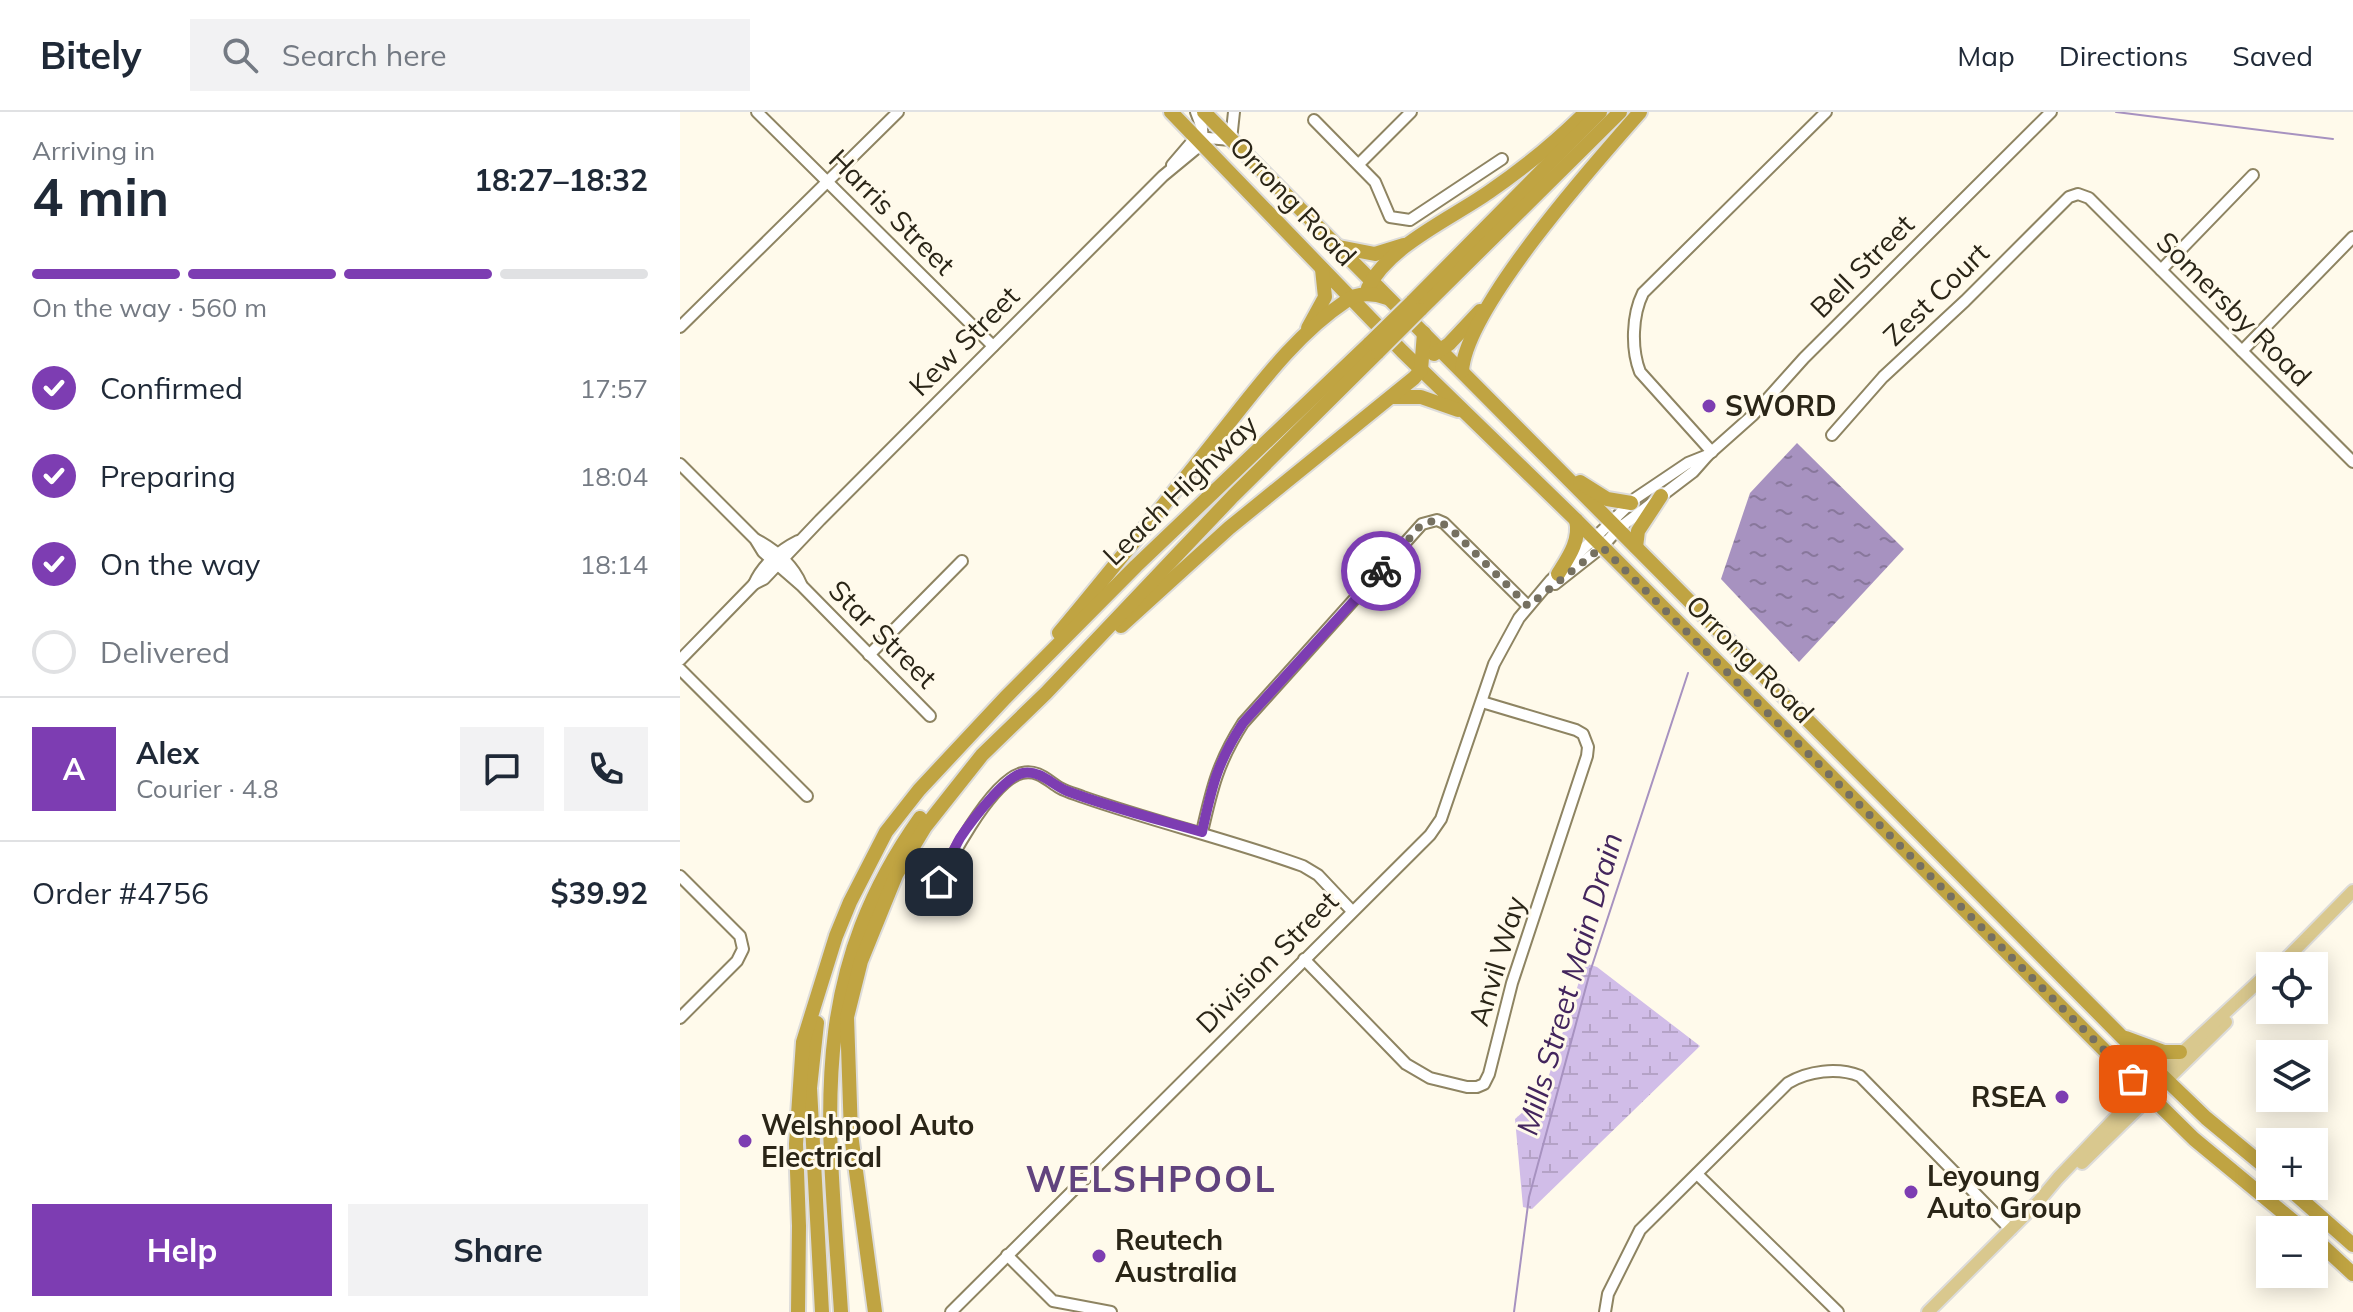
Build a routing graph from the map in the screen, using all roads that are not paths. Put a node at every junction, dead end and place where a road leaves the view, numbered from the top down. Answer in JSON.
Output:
{"nodes":[{"id":1,"x":757,"y":112,"type":"edge"},
{"id":2,"x":898,"y":112,"type":"edge"},
{"id":3,"x":1171,"y":112,"type":"edge"},
{"id":4,"x":1196,"y":112,"type":"edge"},
{"id":5,"x":1207,"y":112,"type":"edge"},
{"id":6,"x":1219,"y":112,"type":"edge"},
{"id":7,"x":1234,"y":112,"type":"edge"},
{"id":8,"x":1411,"y":112,"type":"edge"},
{"id":9,"x":1586,"y":112,"type":"edge"},
{"id":10,"x":1600,"y":112,"type":"edge"},
{"id":11,"x":1620,"y":112,"type":"edge"},
{"id":12,"x":1640,"y":112,"type":"edge"},
{"id":13,"x":1826,"y":112,"type":"edge"},
{"id":14,"x":2051,"y":112,"type":"edge"},
{"id":15,"x":1314,"y":120,"type":"dead end"},
{"id":16,"x":1201,"y":139,"type":"junction"},
{"id":17,"x":1231,"y":140,"type":"junction"},
{"id":18,"x":1502,"y":159,"type":"dead end"},
{"id":19,"x":1359,"y":164,"type":"junction"},
{"id":20,"x":2253,"y":175,"type":"dead end"},
{"id":21,"x":828,"y":183,"type":"junction"},
{"id":22,"x":2078,"y":194,"type":"joint"},
{"id":23,"x":2353,"y":237,"type":"edge"},
{"id":24,"x":1409,"y":244,"type":"junction"},
{"id":25,"x":1338,"y":247,"type":"junction"},
{"id":26,"x":1322,"y":268,"type":"junction"},
{"id":27,"x":2161,"y":270,"type":"junction"},
{"id":28,"x":1369,"y":287,"type":"junction"},
{"id":29,"x":1495,"y":295,"type":"junction"},
{"id":30,"x":1350,"y":298,"type":"junction"},
{"id":31,"x":1416,"y":306,"type":"junction"},
{"id":32,"x":1371,"y":319,"type":"junction"},
{"id":33,"x":680,"y":327,"type":"edge"},
{"id":34,"x":1424,"y":333,"type":"junction"},
{"id":35,"x":1302,"y":338,"type":"junction"},
{"id":36,"x":993,"y":346,"type":"junction"},
{"id":37,"x":1374,"y":348,"type":"junction"},
{"id":38,"x":1441,"y":350,"type":"junction"},
{"id":39,"x":2242,"y":351,"type":"junction"},
{"id":40,"x":1422,"y":363,"type":"junction"},
{"id":41,"x":1462,"y":371,"type":"junction"},
{"id":42,"x":1393,"y":397,"type":"junction"},
{"id":43,"x":1462,"y":411,"type":"junction"},
{"id":44,"x":1832,"y":435,"type":"dead end"},
{"id":45,"x":1710,"y":454,"type":"junction"},
{"id":46,"x":1547,"y":459,"type":"junction"},
{"id":47,"x":2353,"y":462,"type":"edge"},
{"id":48,"x":680,"y":464,"type":"edge"},
{"id":49,"x":1661,"y":496,"type":"junction"},
{"id":50,"x":1631,"y":503,"type":"junction"},
{"id":51,"x":1576,"y":520,"type":"junction"},
{"id":52,"x":1614,"y":525,"type":"junction"},
{"id":53,"x":1598,"y":542,"type":"junction"},
{"id":54,"x":1636,"y":547,"type":"junction"},
{"id":55,"x":777,"y":560,"type":"junction"},
{"id":56,"x":962,"y":561,"type":"dead end"},
{"id":57,"x":1558,"y":574,"type":"junction"},
{"id":58,"x":1539,"y":595,"type":"junction"},
{"id":59,"x":1528,"y":606,"type":"junction"},
{"id":60,"x":869,"y":655,"type":"junction"},
{"id":61,"x":680,"y":660,"type":"edge"},
{"id":62,"x":680,"y":669,"type":"edge"},
{"id":63,"x":1046,"y":693,"type":"junction"},
{"id":64,"x":1005,"y":698,"type":"junction"},
{"id":65,"x":1482,"y":702,"type":"junction"},
{"id":66,"x":930,"y":716,"type":"dead end"},
{"id":67,"x":982,"y":755,"type":"junction"},
{"id":68,"x":807,"y":796,"type":"dead end"},
{"id":69,"x":1202,"y":832,"type":"junction"},
{"id":70,"x":680,"y":876,"type":"edge"},
{"id":71,"x":2353,"y":891,"type":"edge"},
{"id":72,"x":933,"y":894,"type":"dead end"},
{"id":73,"x":1352,"y":911,"type":"junction"},
{"id":74,"x":836,"y":936,"type":"junction"},
{"id":75,"x":2293,"y":952,"type":"edge"},
{"id":76,"x":1304,"y":959,"type":"junction"},
{"id":77,"x":2256,"y":984,"type":"edge"},
{"id":78,"x":2256,"y":992,"type":"edge"},
{"id":79,"x":680,"y":1018,"type":"edge"},
{"id":80,"x":2122,"y":1037,"type":"junction"},
{"id":81,"x":2180,"y":1052,"type":"junction"},
{"id":82,"x":2163,"y":1077,"type":"junction"},
{"id":83,"x":2147,"y":1093,"type":"junction"},
{"id":84,"x":2256,"y":1159,"type":"edge"},
{"id":85,"x":1697,"y":1174,"type":"junction"},
{"id":86,"x":2302,"y":1200,"type":"edge"},
{"id":87,"x":2287,"y":1216,"type":"edge"},
{"id":88,"x":2011,"y":1230,"type":"junction"},
{"id":89,"x":2353,"y":1245,"type":"edge"},
{"id":90,"x":2328,"y":1251,"type":"edge"},
{"id":91,"x":1007,"y":1255,"type":"junction"},
{"id":92,"x":2353,"y":1274,"type":"edge"},
{"id":93,"x":798,"y":1312,"type":"edge"},
{"id":94,"x":822,"y":1312,"type":"edge"},
{"id":95,"x":841,"y":1312,"type":"edge"},
{"id":96,"x":875,"y":1312,"type":"edge"},
{"id":97,"x":951,"y":1312,"type":"edge"},
{"id":98,"x":1111,"y":1312,"type":"edge"},
{"id":99,"x":1605,"y":1312,"type":"edge"},
{"id":100,"x":1838,"y":1312,"type":"edge"},
{"id":101,"x":1928,"y":1312,"type":"edge"}],
"edges":[{"from":1,"to":21,"type":"street","name":"Harris Street"},
{"from":2,"to":21,"type":"street"},
{"from":3,"to":16,"type":"highway","name":"Orrong Road"},
{"from":4,"to":16,"type":"street"},
{"from":5,"to":6,"type":"street"},
{"from":5,"to":17,"type":"highway","name":"Orrong Road"},
{"from":7,"to":17,"type":"street"},
{"from":8,"to":19,"type":"street"},
{"from":9,"to":24,"type":"highway"},
{"from":10,"to":31,"type":"highway","name":"Leach Highway"},
{"from":11,"to":31,"type":"highway","name":"Leach Highway"},
{"from":12,"to":29,"type":"highway"},
{"from":13,"to":45,"type":"street"},
{"from":14,"to":45,"type":"street","name":"Bell Street"},
{"from":15,"to":19,"type":"street"},
{"from":16,"to":17,"type":"street"},
{"from":16,"to":26,"type":"highway","name":"Orrong Road"},
{"from":16,"to":36,"type":"street","name":"Kew Street"},
{"from":17,"to":25,"type":"highway","name":"Orrong Road"},
{"from":18,"to":19,"type":"street"},
{"from":20,"to":27,"type":"street"},
{"from":21,"to":33,"type":"street"},
{"from":21,"to":36,"type":"street","name":"Harris Street"},
{"from":22,"to":27,"type":"street","name":"Somersby Road"},
{"from":22,"to":44,"type":"street","name":"Zest Court"},
{"from":23,"to":39,"type":"street"},
{"from":24,"to":25,"type":"highway"},
{"from":24,"to":28,"type":"highway"},
{"from":25,"to":28,"type":"highway","name":"Orrong Road"},
{"from":26,"to":30,"type":"highway","name":"Orrong Road"},
{"from":26,"to":35,"type":"highway"},
{"from":27,"to":39,"type":"street","name":"Somersby Road"},
{"from":28,"to":30,"type":"highway"},
{"from":28,"to":32,"type":"highway"},
{"from":28,"to":34,"type":"highway","name":"Orrong Road"},
{"from":29,"to":38,"type":"highway"},
{"from":29,"to":41,"type":"highway"},
{"from":30,"to":32,"type":"highway","name":"Orrong Road"},
{"from":30,"to":35,"type":"highway"},
{"from":31,"to":37,"type":"highway","name":"Leach Highway","bridge":true},
{"from":32,"to":40,"type":"highway","name":"Orrong Road"},
{"from":34,"to":38,"type":"highway","name":"Orrong Road"},
{"from":34,"to":40,"type":"highway"},
{"from":35,"to":64,"type":"highway"},
{"from":36,"to":55,"type":"street","name":"Kew Street"},
{"from":37,"to":63,"type":"highway","name":"Leach Highway"},
{"from":37,"to":64,"type":"highway","name":"Leach Highway"},
{"from":38,"to":40,"type":"highway"},
{"from":38,"to":41,"type":"highway","name":"Orrong Road"},
{"from":39,"to":47,"type":"street","name":"Somersby Road"},
{"from":40,"to":42,"type":"highway"},
{"from":40,"to":43,"type":"highway","name":"Orrong Road"},
{"from":41,"to":46,"type":"highway","name":"Orrong Road"},
{"from":42,"to":43,"type":"highway"},
{"from":42,"to":63,"type":"highway"},
{"from":43,"to":51,"type":"highway","name":"Orrong Road"},
{"from":45,"to":49,"type":"street","name":"Bell Street"},
{"from":45,"to":50,"type":"street","name":"Bell Street"},
{"from":46,"to":50,"type":"highway"},
{"from":46,"to":52,"type":"highway","name":"Orrong Road"},
{"from":48,"to":55,"type":"street","name":"Star Street"},
{"from":49,"to":52,"type":"street","name":"Bell Street"},
{"from":49,"to":54,"type":"highway"},
{"from":50,"to":52,"type":"street","name":"Bell Street"},
{"from":51,"to":53,"type":"highway","name":"Orrong Road"},
{"from":51,"to":57,"type":"highway"},
{"from":52,"to":53,"type":"street"},
{"from":52,"to":54,"type":"highway","name":"Orrong Road"},
{"from":53,"to":57,"type":"street","name":"Division Street"},
{"from":53,"to":58,"type":"street","name":"Division Street"},
{"from":53,"to":83,"type":"highway","name":"Orrong Road"},
{"from":54,"to":80,"type":"highway","name":"Orrong Road"},
{"from":55,"to":60,"type":"street","name":"Star Street"},
{"from":55,"to":61,"type":"street","name":"Kew Street"},
{"from":56,"to":60,"type":"street"},
{"from":57,"to":58,"type":"street","name":"Division Street"},
{"from":58,"to":59,"type":"street","name":"Division Street"},
{"from":59,"to":65,"type":"street","name":"Division Street"},
{"from":59,"to":69,"type":"street"},
{"from":60,"to":66,"type":"street","name":"Star Street"},
{"from":62,"to":68,"type":"street"},
{"from":63,"to":67,"type":"highway","name":"Leach Highway"},
{"from":64,"to":74,"type":"highway","name":"Leach Highway"},
{"from":65,"to":73,"type":"street","name":"Division Street"},
{"from":65,"to":76,"type":"street","name":"Anvil Way"},
{"from":67,"to":95,"type":"highway"},
{"from":67,"to":96,"type":"highway"},
{"from":69,"to":72,"type":"street"},
{"from":69,"to":73,"type":"street"},
{"from":70,"to":79,"type":"street"},
{"from":71,"to":75,"type":"main road"},
{"from":73,"to":76,"type":"street","name":"Division Street"},
{"from":74,"to":93,"type":"highway"},
{"from":74,"to":94,"type":"highway"},
{"from":76,"to":91,"type":"street","name":"Division Street"},
{"from":77,"to":81,"type":"main road"},
{"from":78,"to":82,"type":"main road"},
{"from":80,"to":81,"type":"highway"},
{"from":80,"to":82,"type":"highway","name":"Orrong Road"},
{"from":81,"to":82,"type":"main road"},
{"from":82,"to":83,"type":"main road"},
{"from":82,"to":84,"type":"highway","name":"Orrong Road"},
{"from":83,"to":87,"type":"highway","name":"Orrong Road"},
{"from":83,"to":88,"type":"main road"},
{"from":85,"to":88,"type":"street"},
{"from":85,"to":99,"type":"street"},
{"from":85,"to":100,"type":"street"},
{"from":86,"to":89,"type":"highway"},
{"from":88,"to":101,"type":"main road"},
{"from":90,"to":92,"type":"highway"},
{"from":91,"to":97,"type":"street","name":"Division Street"},
{"from":91,"to":98,"type":"street"}]}
